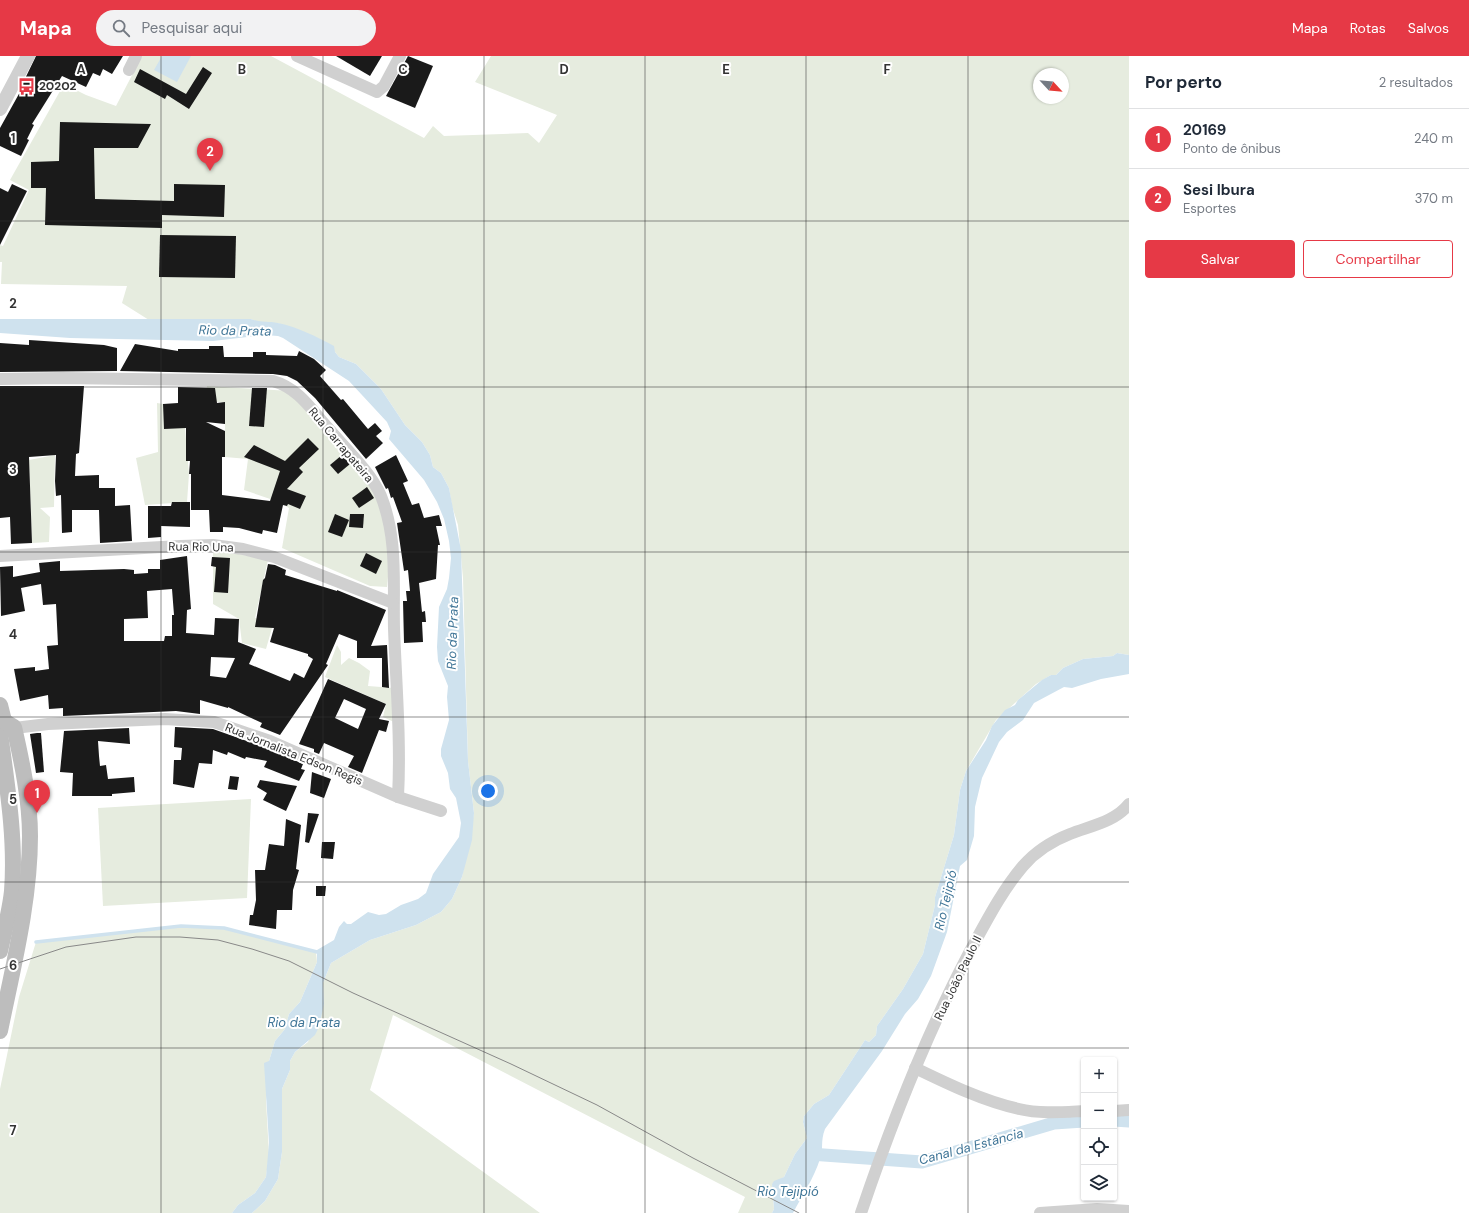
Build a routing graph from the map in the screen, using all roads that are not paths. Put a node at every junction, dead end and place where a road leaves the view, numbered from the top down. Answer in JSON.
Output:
{"nodes":[{"id":1,"x":28,"y":56,"type":"edge"},
{"id":2,"x":136,"y":56,"type":"edge"},
{"id":3,"x":297,"y":56,"type":"edge"},
{"id":4,"x":400,"y":56,"type":"edge"},
{"id":5,"x":129,"y":70,"type":"dead end"},
{"id":6,"x":0,"y":108,"type":"edge"},
{"id":7,"x":0,"y":379,"type":"edge"},
{"id":8,"x":0,"y":556,"type":"edge"},
{"id":9,"x":393,"y":602,"type":"junction"},
{"id":10,"x":0,"y":705,"type":"edge"},
{"id":11,"x":4,"y":728,"type":"edge"},
{"id":12,"x":398,"y":797,"type":"junction"},
{"id":13,"x":1129,"y":804,"type":"edge"},
{"id":14,"x":441,"y":811,"type":"dead end"},
{"id":15,"x":0,"y":951,"type":"edge"},
{"id":16,"x":0,"y":1032,"type":"edge"},
{"id":17,"x":915,"y":1068,"type":"junction"},
{"id":18,"x":1129,"y":1110,"type":"edge"},
{"id":19,"x":1081,"y":1111,"type":"edge"},
{"id":20,"x":1117,"y":1111,"type":"edge"},
{"id":21,"x":1129,"y":1211,"type":"edge"},
{"id":22,"x":860,"y":1213,"type":"edge"},
{"id":23,"x":1040,"y":1213,"type":"edge"}],
"edges":[{"from":1,"to":6,"type":"street"},
{"from":2,"to":5,"type":"street"},
{"from":3,"to":4,"type":"street"},
{"from":7,"to":9,"type":"street","name":"Rua Carrapateira"},
{"from":8,"to":9,"type":"street","name":"Rua Rio Una"},
{"from":9,"to":12,"type":"street","name":"Rua Carrapateira"},
{"from":10,"to":11,"type":"main road"},
{"from":11,"to":12,"type":"street","name":"Rua Jornalista Edson Regis"},
{"from":11,"to":15,"type":"main road"},
{"from":11,"to":16,"type":"main road"},
{"from":12,"to":14,"type":"street","name":"Rua Jornalista Edson Regis"},
{"from":13,"to":17,"type":"street","name":"Rua João Paulo II"},
{"from":17,"to":19,"type":"street"},
{"from":17,"to":22,"type":"street","name":"Rua João Paulo II"},
{"from":18,"to":20,"type":"street"},
{"from":21,"to":23,"type":"street"}]}
